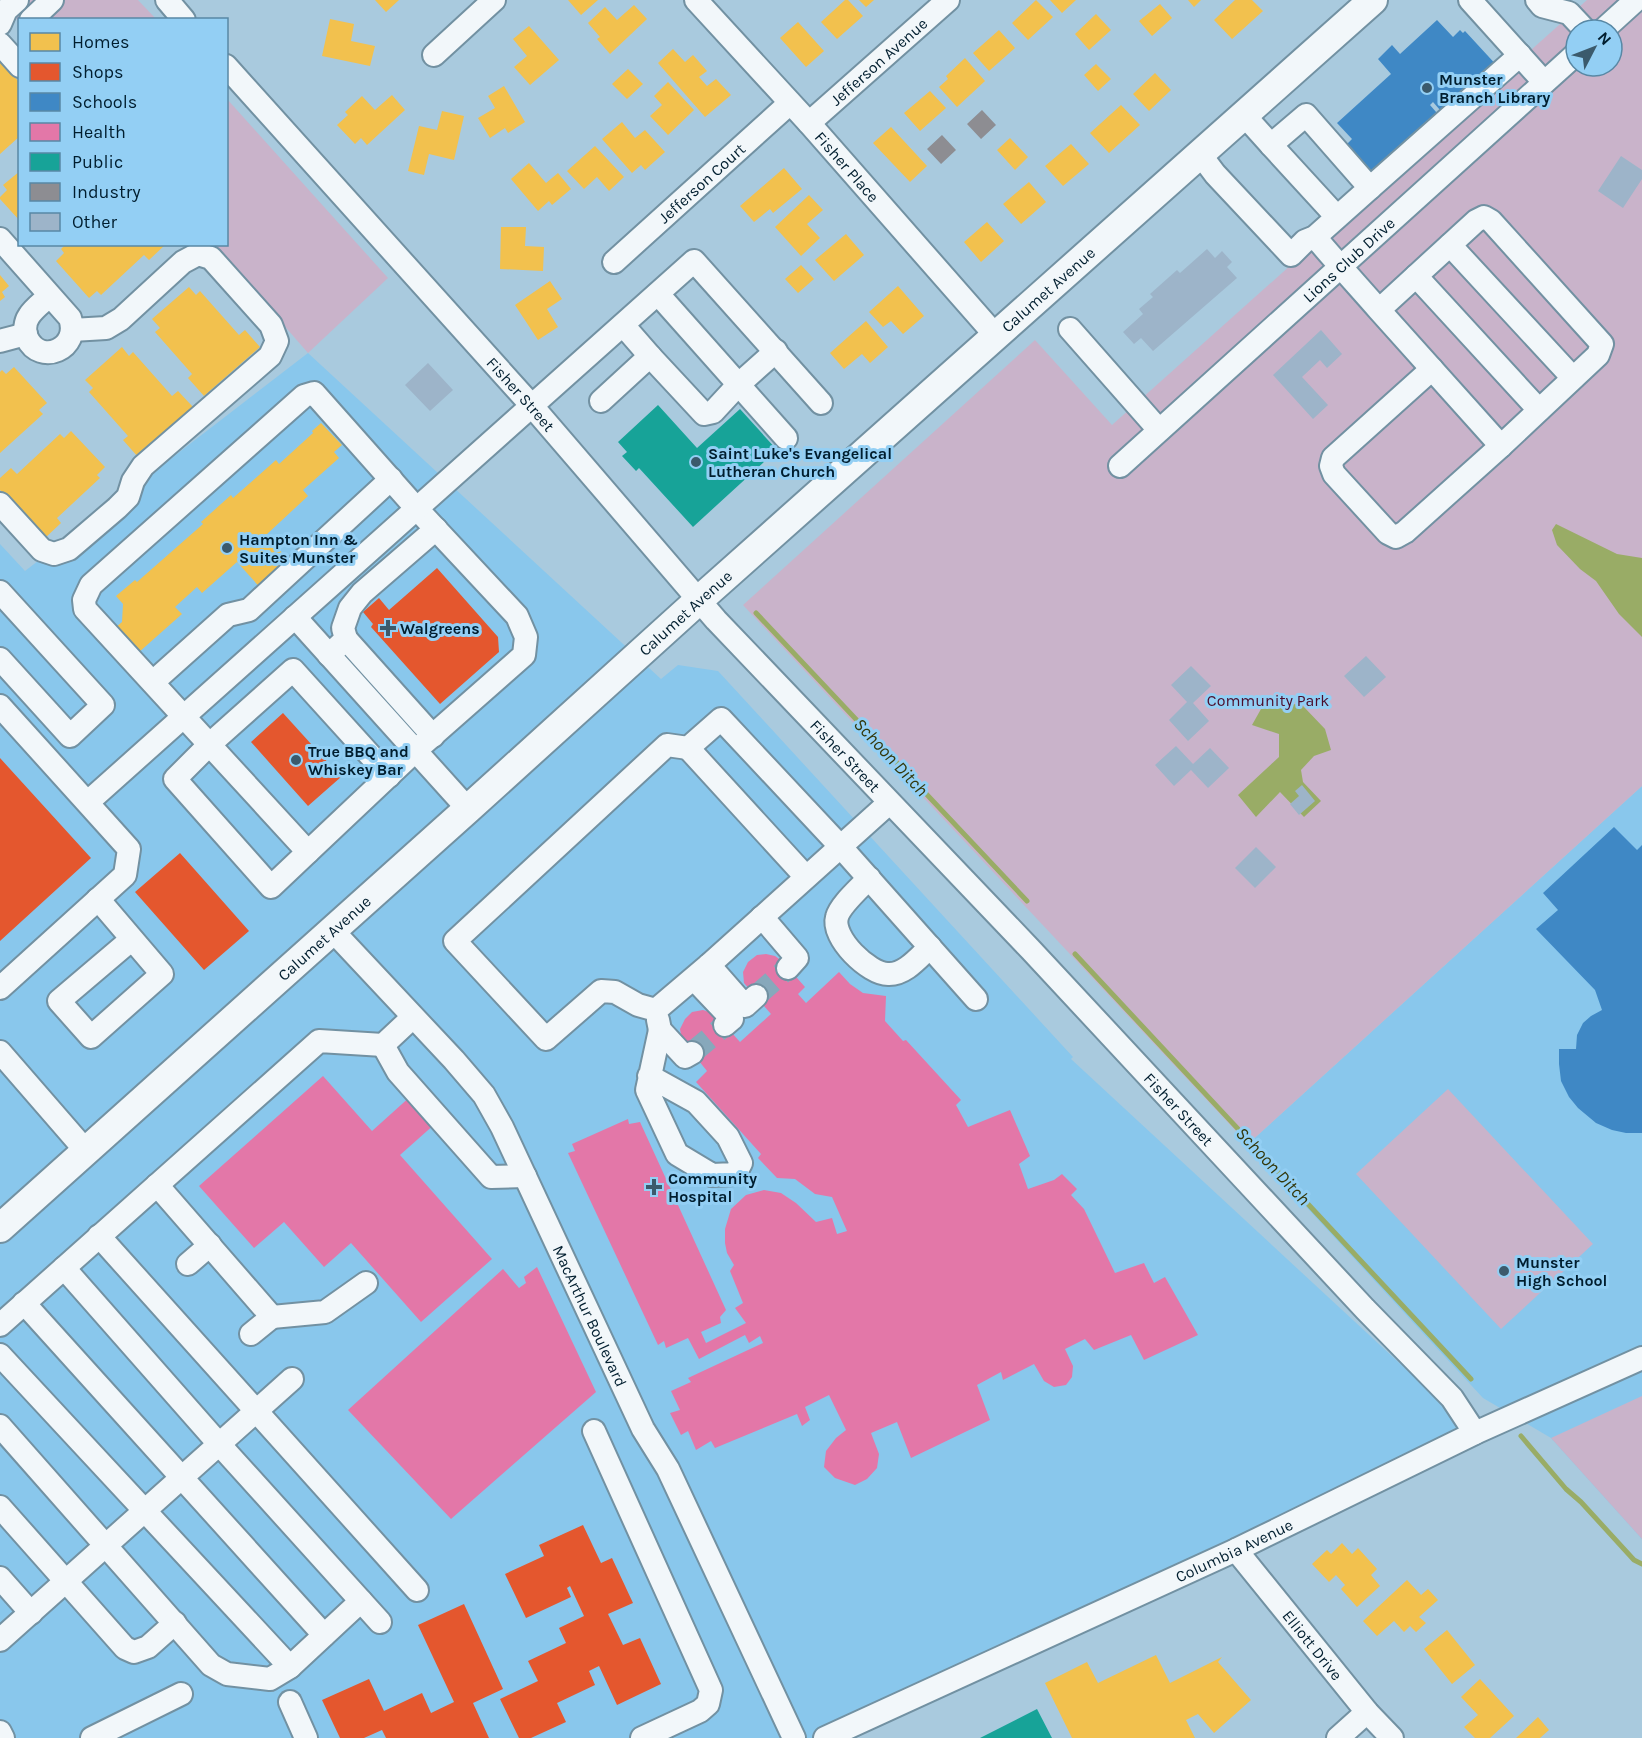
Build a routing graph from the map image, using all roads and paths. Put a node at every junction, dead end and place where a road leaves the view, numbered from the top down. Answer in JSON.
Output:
{"nodes":[{"id":1,"x":17,"y":0,"type":"edge"},
{"id":2,"x":52,"y":0,"type":"edge"},
{"id":3,"x":167,"y":0,"type":"edge"},
{"id":4,"x":494,"y":0,"type":"edge"},
{"id":5,"x":696,"y":0,"type":"edge"},
{"id":6,"x":948,"y":0,"type":"edge"},
{"id":7,"x":1373,"y":0,"type":"edge"},
{"id":8,"x":1470,"y":0,"type":"edge"},
{"id":9,"x":1537,"y":0,"type":"edge"},
{"id":10,"x":1636,"y":0,"type":"edge"},
{"id":11,"x":1568,"y":6,"type":"edge"},
{"id":12,"x":33,"y":18,"type":"edge"},
{"id":13,"x":182,"y":18,"type":"edge"},
{"id":14,"x":1616,"y":18,"type":"edge"},
{"id":15,"x":0,"y":24,"type":"edge"},
{"id":16,"x":18,"y":28,"type":"edge"},
{"id":17,"x":0,"y":35,"type":"edge"},
{"id":18,"x":0,"y":44,"type":"edge"},
{"id":19,"x":434,"y":55,"type":"dead end"},
{"id":20,"x":1520,"y":55,"type":"junction"},
{"id":21,"x":18,"y":64,"type":"edge"},
{"id":22,"x":1564,"y":64,"type":"edge"},
{"id":23,"x":228,"y":68,"type":"edge"},
{"id":24,"x":1544,"y":82,"type":"junction"},
{"id":25,"x":790,"y":104,"type":"junction"},
{"id":26,"x":1244,"y":115,"type":"junction"},
{"id":27,"x":809,"y":123,"type":"junction"},
{"id":28,"x":1271,"y":145,"type":"junction"},
{"id":29,"x":1200,"y":154,"type":"junction"},
{"id":30,"x":1370,"y":188,"type":"junction"},
{"id":31,"x":1337,"y":217,"type":"junction"},
{"id":32,"x":1315,"y":237,"type":"junction"},
{"id":33,"x":0,"y":239,"type":"edge"},
{"id":34,"x":1450,"y":245,"type":"junction"},
{"id":35,"x":186,"y":251,"type":"edge"},
{"id":36,"x":614,"y":262,"type":"dead end"},
{"id":37,"x":1340,"y":267,"type":"junction"},
{"id":38,"x":1416,"y":276,"type":"junction"},
{"id":39,"x":658,"y":294,"type":"junction"},
{"id":40,"x":49,"y":296,"type":"junction"},
{"id":41,"x":1379,"y":310,"type":"junction"},
{"id":42,"x":622,"y":325,"type":"junction"},
{"id":43,"x":1070,"y":329,"type":"dead end"},
{"id":44,"x":72,"y":330,"type":"junction"},
{"id":45,"x":26,"y":334,"type":"junction"},
{"id":46,"x":996,"y":336,"type":"junction"},
{"id":47,"x":0,"y":341,"type":"edge"},
{"id":48,"x":776,"y":351,"type":"junction"},
{"id":49,"x":650,"y":356,"type":"junction"},
{"id":50,"x":1432,"y":369,"type":"junction"},
{"id":51,"x":1573,"y":378,"type":"junction"},
{"id":52,"x":738,"y":385,"type":"junction"},
{"id":53,"x":601,"y":401,"type":"dead end"},
{"id":54,"x":821,"y":403,"type":"dead end"},
{"id":55,"x":532,"y":406,"type":"junction"},
{"id":56,"x":1539,"y":410,"type":"junction"},
{"id":57,"x":1159,"y":430,"type":"junction"},
{"id":58,"x":786,"y":438,"type":"dead end"},
{"id":59,"x":1501,"y":446,"type":"junction"},
{"id":60,"x":1120,"y":466,"type":"dead end"},
{"id":61,"x":391,"y":479,"type":"junction"},
{"id":62,"x":0,"y":504,"type":"edge"},
{"id":63,"x":417,"y":508,"type":"junction"},
{"id":64,"x":436,"y":529,"type":"junction"},
{"id":65,"x":0,"y":592,"type":"edge"},
{"id":66,"x":699,"y":600,"type":"junction"},
{"id":67,"x":295,"y":617,"type":"junction"},
{"id":68,"x":346,"y":639,"type":"junction"},
{"id":69,"x":329,"y":655,"type":"junction"},
{"id":70,"x":0,"y":659,"type":"edge"},
{"id":71,"x":153,"y":682,"type":"junction"},
{"id":72,"x":0,"y":706,"type":"edge"},
{"id":73,"x":184,"y":716,"type":"junction"},
{"id":74,"x":433,"y":736,"type":"junction"},
{"id":75,"x":210,"y":744,"type":"junction"},
{"id":76,"x":688,"y":748,"type":"junction"},
{"id":77,"x":416,"y":751,"type":"junction"},
{"id":78,"x":389,"y":776,"type":"junction"},
{"id":79,"x":88,"y":802,"type":"junction"},
{"id":80,"x":889,"y":803,"type":"junction"},
{"id":81,"x":468,"y":810,"type":"junction"},
{"id":82,"x":840,"y":846,"type":"junction"},
{"id":83,"x":309,"y":852,"type":"junction"},
{"id":84,"x":806,"y":877,"type":"junction"},
{"id":85,"x":868,"y":878,"type":"junction"},
{"id":86,"x":98,"y":899,"type":"junction"},
{"id":87,"x":762,"y":917,"type":"junction"},
{"id":88,"x":333,"y":931,"type":"junction"},
{"id":89,"x":132,"y":939,"type":"junction"},
{"id":90,"x":930,"y":947,"type":"junction"},
{"id":91,"x":788,"y":968,"type":"dead end"},
{"id":92,"x":701,"y":972,"type":"junction"},
{"id":93,"x":0,"y":988,"type":"edge"},
{"id":94,"x":756,"y":996,"type":"tunnel mouth"},
{"id":95,"x":976,"y":999,"type":"dead end"},
{"id":96,"x":413,"y":1017,"type":"junction"},
{"id":97,"x":658,"y":1020,"type":"junction"},
{"id":98,"x":725,"y":1025,"type":"dead end"},
{"id":99,"x":383,"y":1045,"type":"junction"},
{"id":100,"x":0,"y":1052,"type":"edge"},
{"id":101,"x":692,"y":1053,"type":"dead end"},
{"id":102,"x":649,"y":1076,"type":"junction"},
{"id":103,"x":86,"y":1151,"type":"junction"},
{"id":104,"x":525,"y":1176,"type":"junction"},
{"id":105,"x":158,"y":1185,"type":"junction"},
{"id":106,"x":0,"y":1228,"type":"edge"},
{"id":107,"x":99,"y":1236,"type":"junction"},
{"id":108,"x":210,"y":1245,"type":"junction"},
{"id":109,"x":188,"y":1264,"type":"dead end"},
{"id":110,"x":63,"y":1268,"type":"junction"},
{"id":111,"x":366,"y":1283,"type":"dead end"},
{"id":112,"x":24,"y":1303,"type":"junction"},
{"id":113,"x":272,"y":1317,"type":"junction"},
{"id":114,"x":0,"y":1325,"type":"edge"},
{"id":115,"x":251,"y":1334,"type":"dead end"},
{"id":116,"x":0,"y":1354,"type":"edge"},
{"id":117,"x":1642,"y":1358,"type":"edge"},
{"id":118,"x":292,"y":1379,"type":"dead end"},
{"id":119,"x":256,"y":1411,"type":"junction"},
{"id":120,"x":0,"y":1426,"type":"edge"},
{"id":121,"x":594,"y":1431,"type":"dead end"},
{"id":122,"x":1475,"y":1433,"type":"junction"},
{"id":123,"x":219,"y":1444,"type":"junction"},
{"id":124,"x":182,"y":1478,"type":"junction"},
{"id":125,"x":0,"y":1507,"type":"edge"},
{"id":126,"x":146,"y":1511,"type":"junction"},
{"id":127,"x":107,"y":1545,"type":"junction"},
{"id":128,"x":1236,"y":1550,"type":"junction"},
{"id":129,"x":0,"y":1578,"type":"edge"},
{"id":130,"x":67,"y":1582,"type":"junction"},
{"id":131,"x":417,"y":1590,"type":"dead end"},
{"id":132,"x":361,"y":1601,"type":"junction"},
{"id":133,"x":31,"y":1613,"type":"junction"},
{"id":134,"x":380,"y":1622,"type":"dead end"},
{"id":135,"x":175,"y":1623,"type":"junction"},
{"id":136,"x":324,"y":1635,"type":"junction"},
{"id":137,"x":0,"y":1640,"type":"edge"},
{"id":138,"x":290,"y":1667,"type":"junction"},
{"id":139,"x":181,"y":1694,"type":"dead end"},
{"id":140,"x":290,"y":1702,"type":"dead end"},
{"id":141,"x":1367,"y":1712,"type":"junction"},
{"id":142,"x":0,"y":1732,"type":"edge"},
{"id":143,"x":3,"y":1738,"type":"edge"},
{"id":144,"x":92,"y":1738,"type":"edge"},
{"id":145,"x":306,"y":1738,"type":"edge"},
{"id":146,"x":642,"y":1738,"type":"edge"},
{"id":147,"x":794,"y":1738,"type":"edge"},
{"id":148,"x":825,"y":1738,"type":"edge"},
{"id":149,"x":1338,"y":1738,"type":"edge"},
{"id":150,"x":1392,"y":1738,"type":"edge"}],
"edges":[{"from":1,"to":15,"type":"street"},
{"from":2,"to":12,"type":"street"},
{"from":3,"to":13,"type":"street"},
{"from":4,"to":19,"type":"street"},
{"from":5,"to":25,"type":"street","name":"Fisher Place"},
{"from":6,"to":27,"type":"street","name":"Jefferson Avenue"},
{"from":7,"to":26,"type":"main road","name":"Calumet Avenue"},
{"from":8,"to":20,"type":"street"},
{"from":9,"to":11,"type":"street"},
{"from":10,"to":14,"type":"street"},
{"from":16,"to":17,"type":"street"},
{"from":18,"to":21,"type":"street"},
{"from":20,"to":24,"type":"street"},
{"from":20,"to":30,"type":"street"},
{"from":22,"to":24,"type":"street","name":"Lions Club Drive"},
{"from":23,"to":55,"type":"street","name":"Fisher Street"},
{"from":24,"to":37,"type":"street","name":"Lions Club Drive"},
{"from":25,"to":27,"type":"street","name":"Fisher Place"},
{"from":25,"to":36,"type":"street","name":"Jefferson Court"},
{"from":26,"to":28,"type":"street"},
{"from":26,"to":29,"type":"main road","name":"Calumet Avenue"},
{"from":27,"to":46,"type":"street","name":"Fisher Place"},
{"from":28,"to":30,"type":"street"},
{"from":28,"to":31,"type":"street"},
{"from":29,"to":32,"type":"street"},
{"from":29,"to":46,"type":"main road","name":"Calumet Avenue"},
{"from":30,"to":31,"type":"street"},
{"from":31,"to":32,"type":"street"},
{"from":32,"to":37,"type":"street"},
{"from":33,"to":40,"type":"street"},
{"from":34,"to":38,"type":"street"},
{"from":34,"to":51,"type":"street"},
{"from":34,"to":51,"type":"street"},
{"from":35,"to":44,"type":"street"},
{"from":35,"to":62,"type":"street"},
{"from":37,"to":41,"type":"street"},
{"from":37,"to":57,"type":"street","name":"Lions Club Drive"},
{"from":38,"to":41,"type":"street"},
{"from":38,"to":56,"type":"street"},
{"from":39,"to":42,"type":"street"},
{"from":39,"to":48,"type":"street"},
{"from":39,"to":52,"type":"street"},
{"from":40,"to":44,"type":"street"},
{"from":40,"to":45,"type":"street"},
{"from":41,"to":50,"type":"street"},
{"from":42,"to":49,"type":"street"},
{"from":42,"to":55,"type":"street"},
{"from":43,"to":57,"type":"street"},
{"from":44,"to":45,"type":"street"},
{"from":45,"to":47,"type":"street"},
{"from":46,"to":66,"type":"main road","name":"Calumet Avenue"},
{"from":48,"to":52,"type":"street"},
{"from":48,"to":54,"type":"street"},
{"from":49,"to":52,"type":"street"},
{"from":49,"to":53,"type":"street"},
{"from":50,"to":59,"type":"street"},
{"from":50,"to":59,"type":"street"},
{"from":51,"to":56,"type":"street"},
{"from":52,"to":58,"type":"street"},
{"from":55,"to":63,"type":"street"},
{"from":55,"to":66,"type":"street","name":"Fisher Street"},
{"from":56,"to":59,"type":"street"},
{"from":57,"to":60,"type":"street","name":"Lions Club Drive"},
{"from":61,"to":63,"type":"street"},
{"from":61,"to":71,"type":"street"},
{"from":61,"to":71,"type":"street"},
{"from":63,"to":64,"type":"street"},
{"from":63,"to":67,"type":"street"},
{"from":64,"to":68,"type":"street"},
{"from":64,"to":74,"type":"street"},
{"from":65,"to":70,"type":"street"},
{"from":66,"to":80,"type":"street","name":"Fisher Street"},
{"from":66,"to":81,"type":"main road","name":"Calumet Avenue"},
{"from":67,"to":69,"type":"street"},
{"from":67,"to":73,"type":"street"},
{"from":68,"to":69,"type":"street"},
{"from":68,"to":74,"type":"street"},
{"from":69,"to":77,"type":"street"},
{"from":71,"to":73,"type":"street"},
{"from":72,"to":79,"type":"street"},
{"from":73,"to":75,"type":"street"},
{"from":73,"to":79,"type":"street"},
{"from":74,"to":77,"type":"street"},
{"from":75,"to":78,"type":"street"},
{"from":75,"to":83,"type":"street"},
{"from":75,"to":83,"type":"street"},
{"from":76,"to":82,"type":"street"},
{"from":76,"to":84,"type":"street"},
{"from":76,"to":97,"type":"street"},
{"from":77,"to":78,"type":"street"},
{"from":77,"to":81,"type":"street"},
{"from":78,"to":83,"type":"street"},
{"from":79,"to":86,"type":"street"},
{"from":80,"to":82,"type":"street"},
{"from":80,"to":122,"type":"street","name":"Fisher Street"},
{"from":81,"to":88,"type":"main road","name":"Calumet Avenue"},
{"from":82,"to":84,"type":"street"},
{"from":82,"to":85,"type":"street"},
{"from":84,"to":87,"type":"street"},
{"from":85,"to":90,"type":"street"},
{"from":85,"to":90,"type":"street"},
{"from":86,"to":89,"type":"street"},
{"from":86,"to":93,"type":"street"},
{"from":87,"to":91,"type":"street"},
{"from":87,"to":92,"type":"street"},
{"from":88,"to":96,"type":"street","name":"MacArthur Boulevard"},
{"from":88,"to":103,"type":"main road","name":"Calumet Avenue"},
{"from":89,"to":89,"type":"street"},
{"from":90,"to":95,"type":"street"},
{"from":92,"to":94,"type":"street"},
{"from":92,"to":97,"type":"street"},
{"from":92,"to":98,"type":"street"},
{"from":96,"to":99,"type":"street"},
{"from":96,"to":104,"type":"street","name":"MacArthur Boulevard"},
{"from":97,"to":101,"type":"street"},
{"from":97,"to":102,"type":"street"},
{"from":99,"to":104,"type":"street"},
{"from":99,"to":105,"type":"street"},
{"from":100,"to":103,"type":"street"},
{"from":102,"to":102,"type":"street"},
{"from":103,"to":106,"type":"main road","name":"Calumet Avenue"},
{"from":104,"to":147,"type":"street","name":"MacArthur Boulevard"},
{"from":105,"to":107,"type":"street"},
{"from":105,"to":108,"type":"street"},
{"from":107,"to":110,"type":"street"},
{"from":107,"to":119,"type":"street"},
{"from":108,"to":109,"type":"street"},
{"from":108,"to":113,"type":"street"},
{"from":110,"to":112,"type":"street"},
{"from":110,"to":123,"type":"street"},
{"from":111,"to":113,"type":"street"},
{"from":112,"to":114,"type":"street"},
{"from":112,"to":124,"type":"street"},
{"from":113,"to":115,"type":"street"},
{"from":116,"to":126,"type":"street"},
{"from":117,"to":122,"type":"street","name":"Columbia Avenue"},
{"from":118,"to":119,"type":"street"},
{"from":119,"to":123,"type":"street"},
{"from":119,"to":131,"type":"street"},
{"from":120,"to":127,"type":"street"},
{"from":121,"to":146,"type":"street"},
{"from":122,"to":128,"type":"street","name":"Columbia Avenue"},
{"from":123,"to":124,"type":"street"},
{"from":123,"to":132,"type":"street"},
{"from":124,"to":126,"type":"street"},
{"from":124,"to":136,"type":"street"},
{"from":125,"to":130,"type":"street"},
{"from":126,"to":127,"type":"street"},
{"from":126,"to":138,"type":"street"},
{"from":127,"to":130,"type":"street"},
{"from":127,"to":135,"type":"street"},
{"from":128,"to":141,"type":"street","name":"Elliott Drive"},
{"from":128,"to":148,"type":"street","name":"Columbia Avenue"},
{"from":129,"to":133,"type":"street"},
{"from":130,"to":133,"type":"street"},
{"from":130,"to":135,"type":"street"},
{"from":132,"to":134,"type":"street"},
{"from":132,"to":136,"type":"street"},
{"from":133,"to":137,"type":"street"},
{"from":135,"to":138,"type":"street"},
{"from":136,"to":138,"type":"street"},
{"from":139,"to":144,"type":"street"},
{"from":140,"to":145,"type":"street"},
{"from":141,"to":149,"type":"street"},
{"from":141,"to":150,"type":"street","name":"Elliott Drive"},
{"from":142,"to":143,"type":"street"}]}
